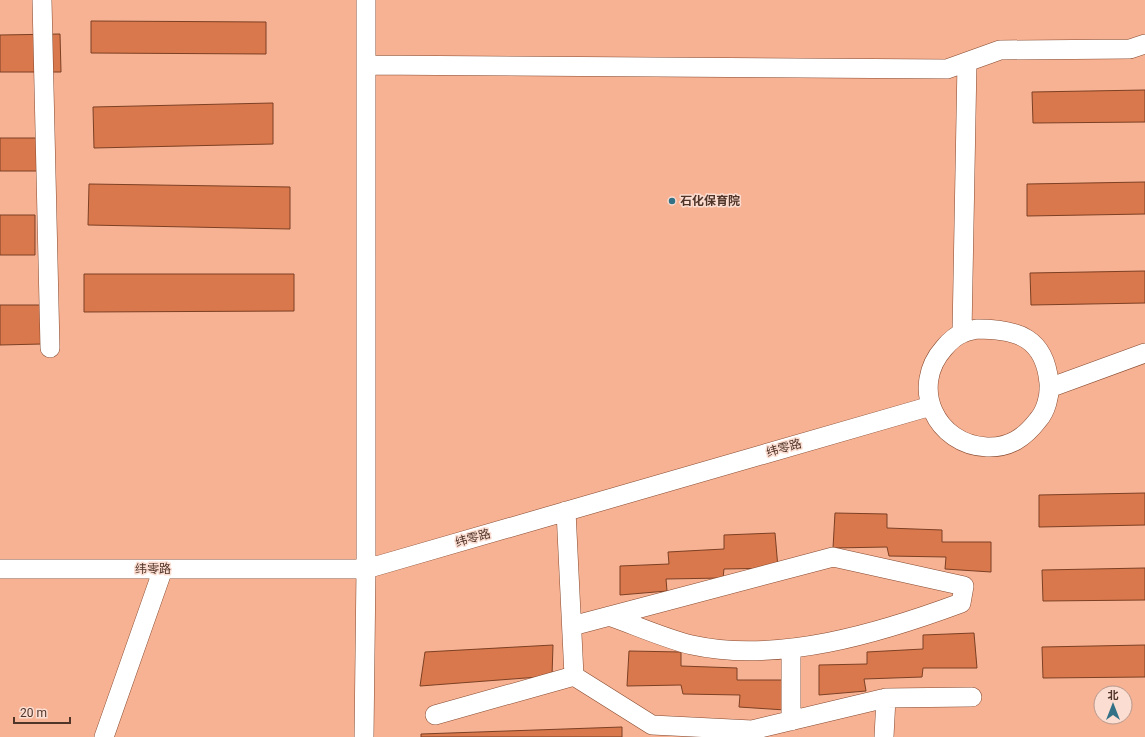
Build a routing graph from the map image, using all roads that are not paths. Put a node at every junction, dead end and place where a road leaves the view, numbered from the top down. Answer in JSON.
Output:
{"nodes":[{"id":1,"x":42,"y":0,"type":"edge"},
{"id":2,"x":366,"y":0,"type":"edge"},
{"id":3,"x":1145,"y":44,"type":"edge"},
{"id":4,"x":968,"y":62,"type":"junction"},
{"id":5,"x":366,"y":65,"type":"junction"},
{"id":6,"x":962,"y":333,"type":"junction"},
{"id":7,"x":50,"y":348,"type":"dead end"},
{"id":8,"x":1145,"y":353,"type":"edge"},
{"id":9,"x":1049,"y":388,"type":"junction"},
{"id":10,"x":931,"y":406,"type":"junction"},
{"id":11,"x":566,"y":511,"type":"junction"},
{"id":12,"x":0,"y":569,"type":"edge"},
{"id":13,"x":163,"y":569,"type":"junction"},
{"id":14,"x":366,"y":569,"type":"junction"},
{"id":15,"x":609,"y":616,"type":"junction"},
{"id":16,"x":572,"y":626,"type":"junction"},
{"id":17,"x":791,"y":649,"type":"junction"},
{"id":18,"x":574,"y":676,"type":"junction"},
{"id":19,"x":972,"y":697,"type":"dead end"},
{"id":20,"x":886,"y":698,"type":"junction"},
{"id":21,"x":435,"y":715,"type":"dead end"},
{"id":22,"x":791,"y":721,"type":"junction"},
{"id":23,"x":650,"y":731,"type":"edge"},
{"id":24,"x":104,"y":737,"type":"edge"},
{"id":25,"x":364,"y":737,"type":"edge"},
{"id":26,"x":884,"y":737,"type":"edge"}],
"edges":[{"from":1,"to":7,"type":"street"},
{"from":2,"to":5,"type":"street"},
{"from":3,"to":4,"type":"street"},
{"from":4,"to":5,"type":"street"},
{"from":4,"to":6,"type":"street"},
{"from":5,"to":14,"type":"street"},
{"from":6,"to":9,"type":"street"},
{"from":6,"to":10,"type":"street"},
{"from":8,"to":9,"type":"street"},
{"from":9,"to":10,"type":"street"},
{"from":10,"to":11,"type":"street","name":"纬零路"},
{"from":11,"to":14,"type":"street","name":"纬零路"},
{"from":11,"to":16,"type":"street"},
{"from":12,"to":13,"type":"street","name":"纬零路"},
{"from":13,"to":14,"type":"street","name":"纬零路"},
{"from":13,"to":24,"type":"street"},
{"from":14,"to":25,"type":"street"},
{"from":15,"to":16,"type":"street"},
{"from":15,"to":17,"type":"street"},
{"from":15,"to":17,"type":"street"},
{"from":16,"to":18,"type":"street"},
{"from":17,"to":22,"type":"street"},
{"from":18,"to":21,"type":"street"},
{"from":18,"to":23,"type":"street"},
{"from":19,"to":20,"type":"street"},
{"from":20,"to":22,"type":"street"},
{"from":20,"to":26,"type":"street"},
{"from":22,"to":23,"type":"street"}]}
